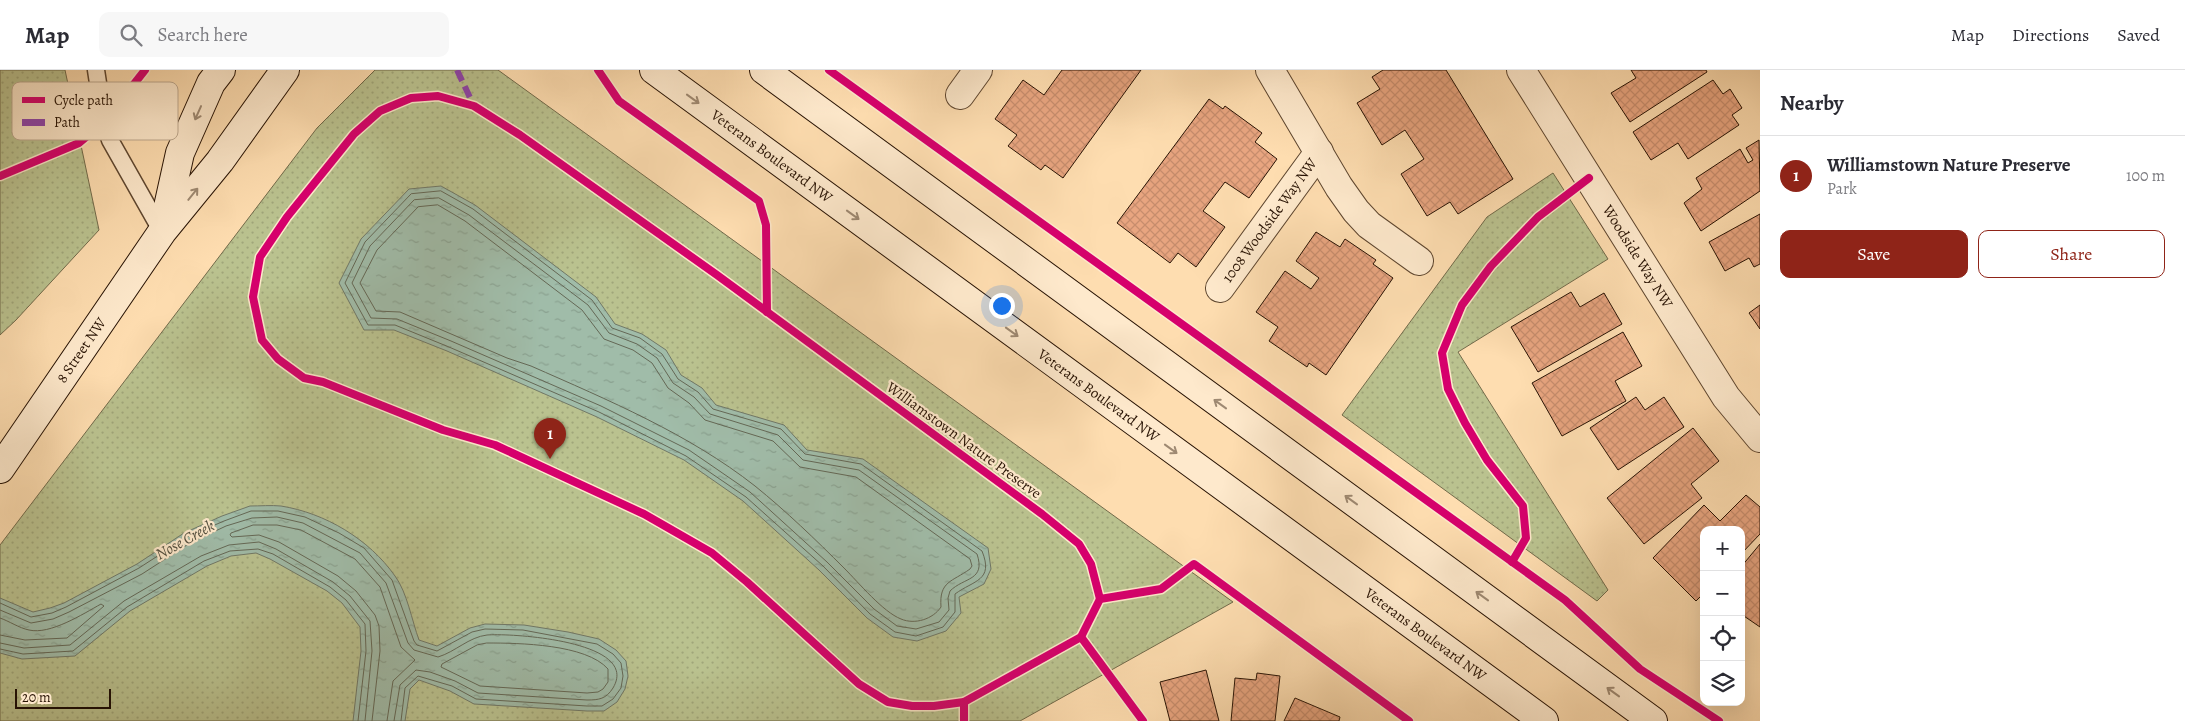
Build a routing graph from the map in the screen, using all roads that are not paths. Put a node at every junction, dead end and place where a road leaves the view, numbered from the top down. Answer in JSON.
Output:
{"nodes":[{"id":1,"x":220,"y":70,"type":"edge"},
{"id":2,"x":285,"y":70,"type":"edge"},
{"id":3,"x":654,"y":70,"type":"edge"},
{"id":4,"x":764,"y":70,"type":"edge"},
{"id":5,"x":978,"y":70,"type":"edge"},
{"id":6,"x":1270,"y":70,"type":"edge"},
{"id":7,"x":1521,"y":70,"type":"edge"},
{"id":8,"x":960,"y":95,"type":"dead end"},
{"id":9,"x":110,"y":140,"type":"edge"},
{"id":10,"x":1319,"y":152,"type":"junction"},
{"id":11,"x":162,"y":232,"type":"junction"},
{"id":12,"x":1419,"y":261,"type":"dead end"},
{"id":13,"x":1220,"y":288,"type":"dead end"},
{"id":14,"x":1760,"y":438,"type":"edge"},
{"id":15,"x":0,"y":469,"type":"edge"},
{"id":16,"x":1544,"y":721,"type":"edge"},
{"id":17,"x":1653,"y":721,"type":"edge"}],
"edges":[{"from":1,"to":11,"type":"main road","name":"8 Street NW","one_way":true},
{"from":11,"to":2,"type":"main road","name":"8 Street NW","one_way":true},
{"from":3,"to":16,"type":"main road","name":"Veterans Boulevard NW","one_way":true},
{"from":17,"to":4,"type":"main road","one_way":true},
{"from":5,"to":8,"type":"main road"},
{"from":6,"to":10,"type":"main road","name":"1008 Woodside Way NW"},
{"from":7,"to":14,"type":"main road","name":"Woodside Way NW"},
{"from":9,"to":11,"type":"lane"},
{"from":10,"to":12,"type":"main road","name":"1008 Woodside Way NW"},
{"from":10,"to":13,"type":"main road","name":"1008 Woodside Way NW"},
{"from":11,"to":15,"type":"main road","name":"8 Street NW"}]}
